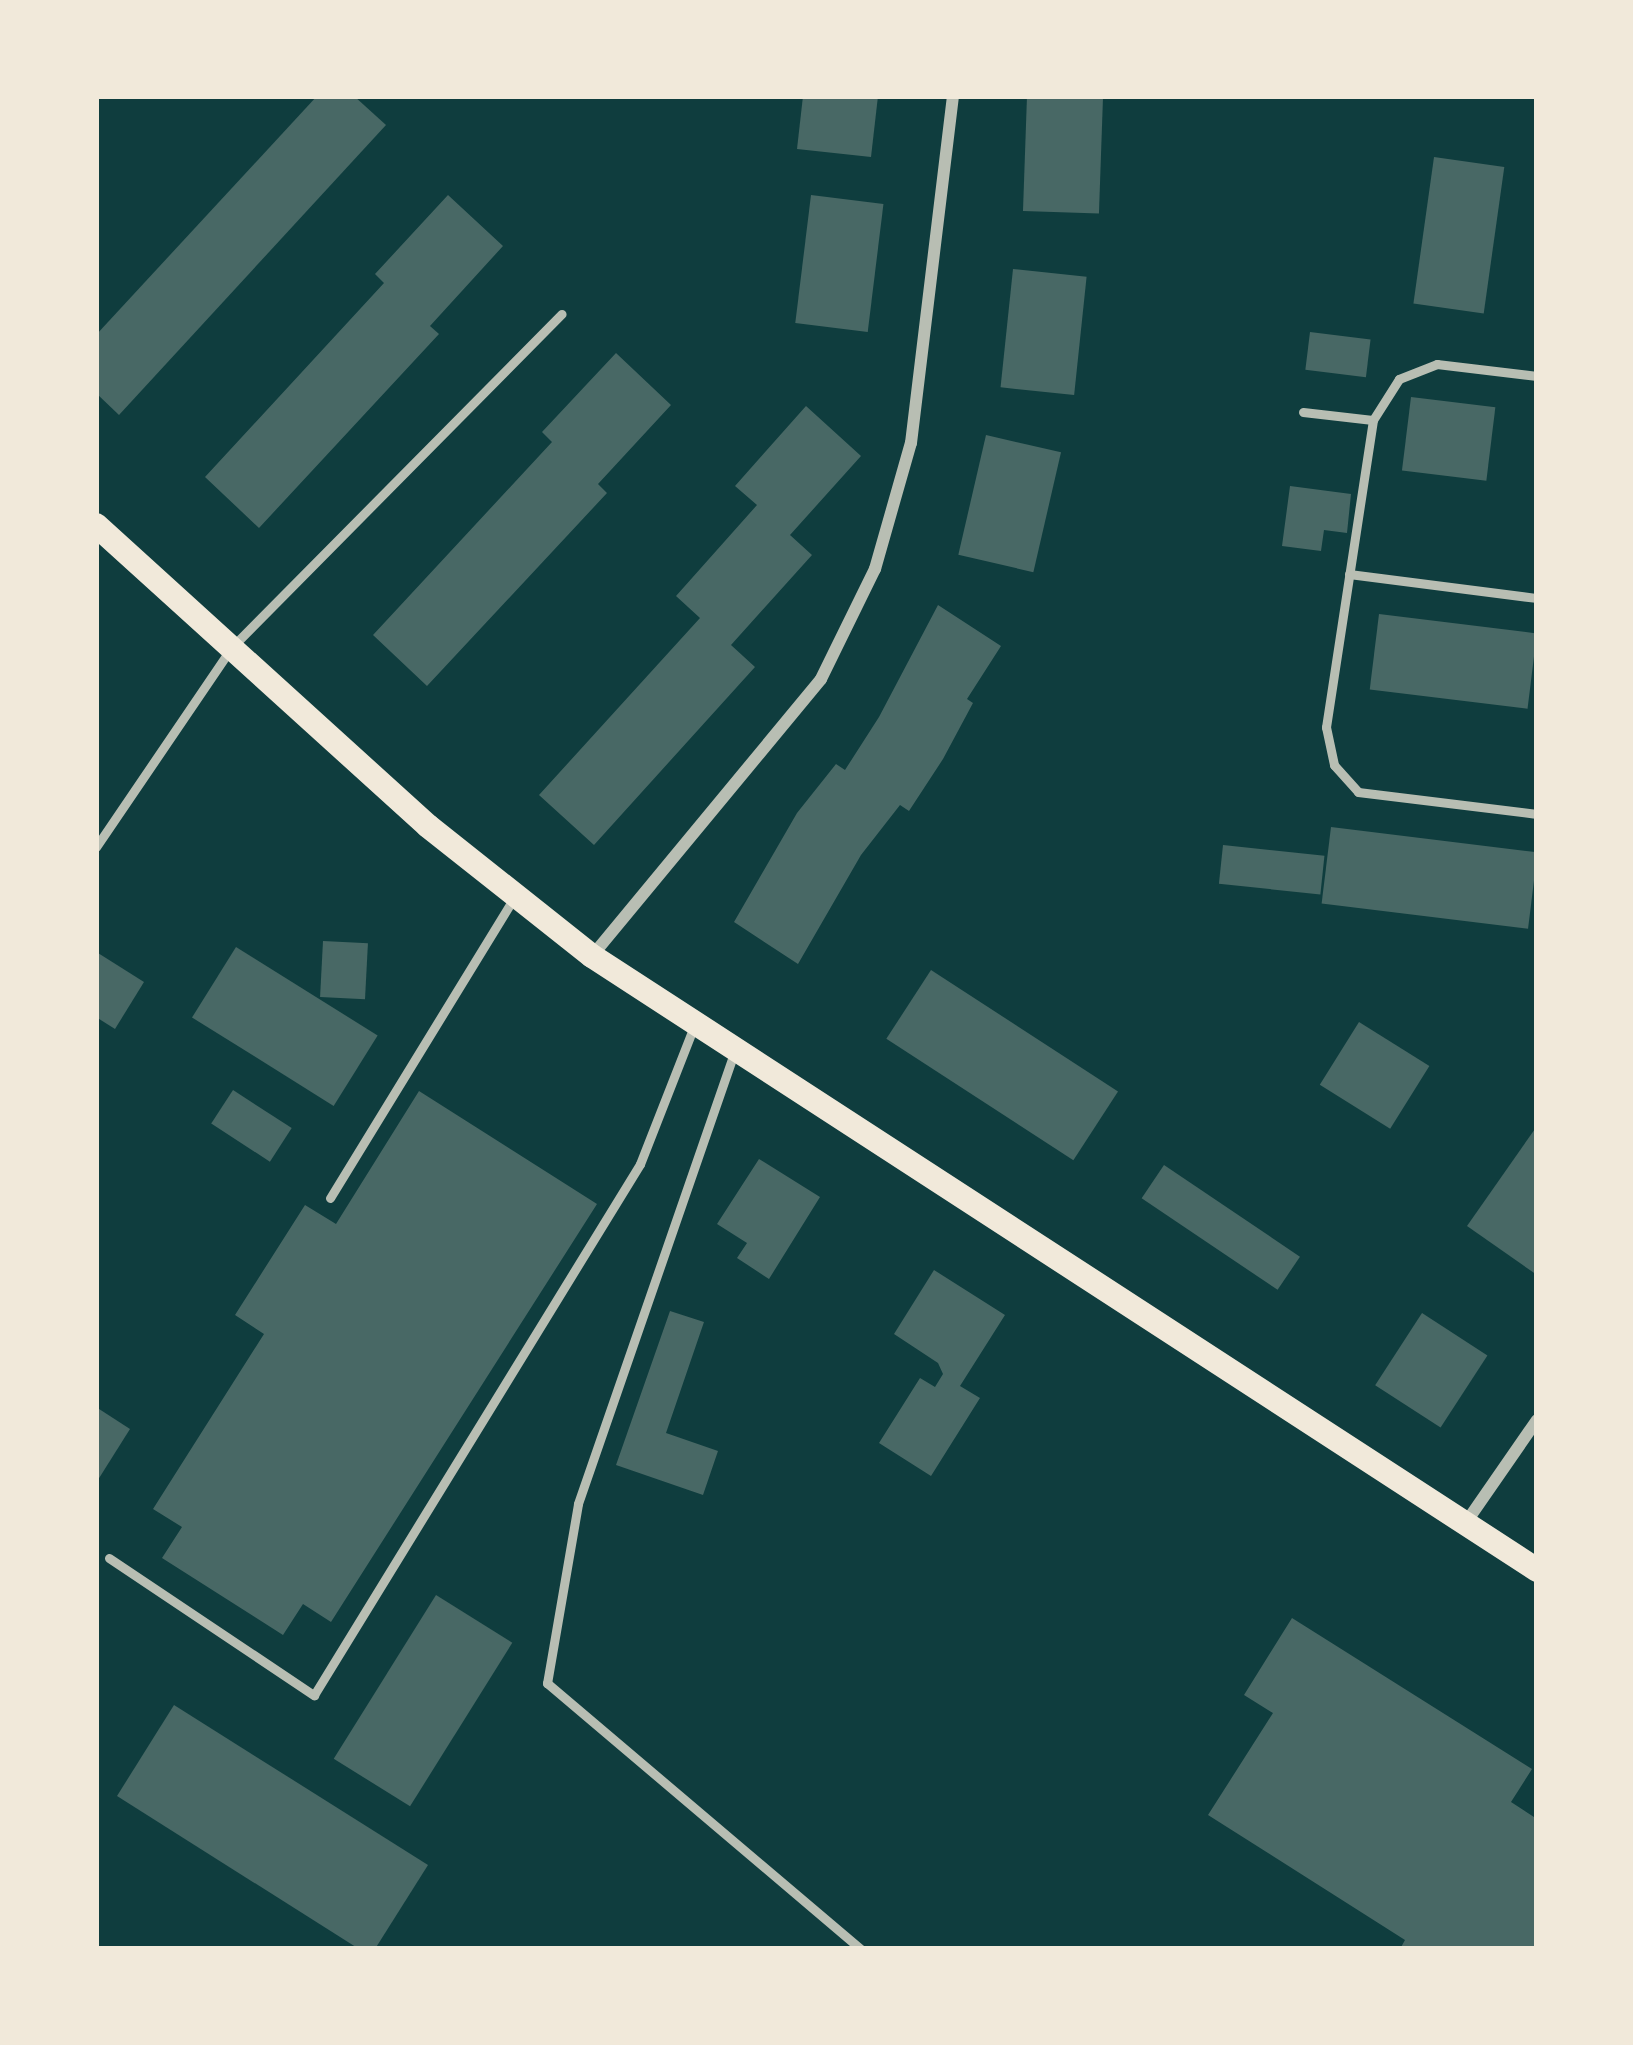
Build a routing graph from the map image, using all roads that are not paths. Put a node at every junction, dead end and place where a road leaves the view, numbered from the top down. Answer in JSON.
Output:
{"nodes":[{"id":1,"x":953,"y":96,"type":"edge"},
{"id":2,"x":562,"y":314,"type":"dead end"},
{"id":3,"x":1537,"y":376,"type":"edge"},
{"id":4,"x":1303,"y":412,"type":"dead end"},
{"id":5,"x":1373,"y":420,"type":"junction"},
{"id":6,"x":96,"y":525,"type":"edge"},
{"id":7,"x":1349,"y":574,"type":"junction"},
{"id":8,"x":1537,"y":598,"type":"edge"},
{"id":9,"x":231,"y":647,"type":"junction"},
{"id":10,"x":1537,"y":814,"type":"edge"},
{"id":11,"x":96,"y":847,"type":"edge"},
{"id":12,"x":515,"y":895,"type":"junction"},
{"id":13,"x":592,"y":956,"type":"junction"},
{"id":14,"x":694,"y":1026,"type":"junction"},
{"id":15,"x":734,"y":1053,"type":"junction"},
{"id":16,"x":329,"y":1198,"type":"dead end"},
{"id":17,"x":1537,"y":1420,"type":"edge"},
{"id":18,"x":1465,"y":1525,"type":"junction"},
{"id":19,"x":109,"y":1558,"type":"dead end"},
{"id":20,"x":1537,"y":1570,"type":"edge"},
{"id":21,"x":861,"y":1949,"type":"edge"}],
"edges":[{"from":1,"to":13,"type":"street"},
{"from":2,"to":9,"type":"lane"},
{"from":3,"to":5,"type":"lane"},
{"from":4,"to":5,"type":"lane"},
{"from":5,"to":7,"type":"lane"},
{"from":6,"to":9,"type":"main road"},
{"from":7,"to":8,"type":"lane"},
{"from":7,"to":10,"type":"lane"},
{"from":9,"to":11,"type":"lane"},
{"from":9,"to":12,"type":"main road"},
{"from":12,"to":13,"type":"main road"},
{"from":12,"to":16,"type":"lane"},
{"from":13,"to":14,"type":"main road"},
{"from":14,"to":15,"type":"main road"},
{"from":14,"to":19,"type":"lane"},
{"from":15,"to":18,"type":"main road"},
{"from":15,"to":21,"type":"lane"},
{"from":17,"to":18,"type":"street"},
{"from":18,"to":20,"type":"main road"}]}
